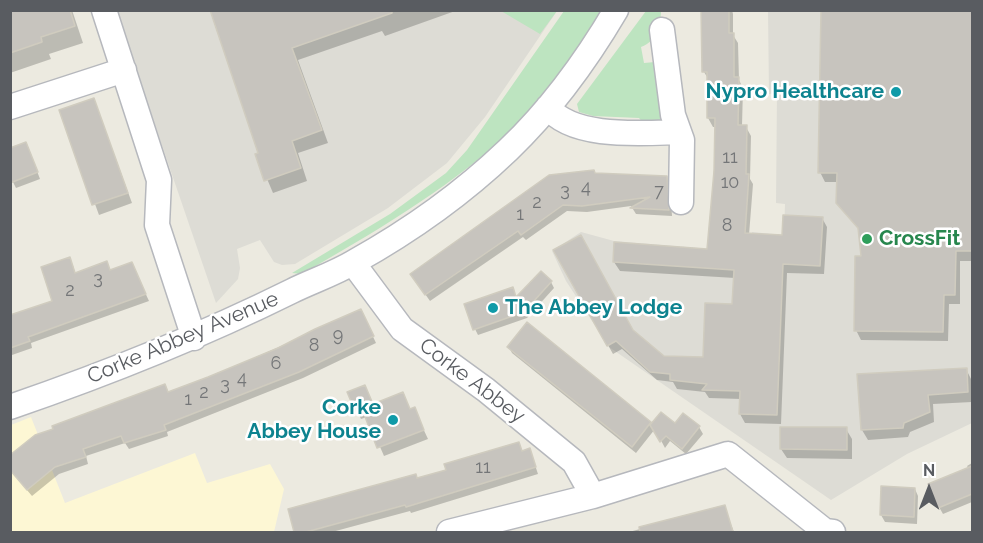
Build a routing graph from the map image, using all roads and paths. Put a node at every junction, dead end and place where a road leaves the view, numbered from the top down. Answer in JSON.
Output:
{"nodes":[{"id":1,"x":104,"y":10,"type":"edge"},
{"id":2,"x":616,"y":10,"type":"edge"},
{"id":3,"x":657,"y":44,"type":"dead end"},
{"id":4,"x":124,"y":70,"type":"junction"},
{"id":5,"x":10,"y":107,"type":"edge"},
{"id":6,"x":548,"y":107,"type":"junction"},
{"id":7,"x":678,"y":132,"type":"junction"},
{"id":8,"x":681,"y":202,"type":"dead end"},
{"id":9,"x":353,"y":263,"type":"junction"},
{"id":10,"x":194,"y":338,"type":"junction"},
{"id":11,"x":10,"y":407,"type":"edge"},
{"id":12,"x":593,"y":496,"type":"junction"},
{"id":13,"x":449,"y":532,"type":"edge"},
{"id":14,"x":833,"y":532,"type":"edge"}],
"edges":[{"from":1,"to":4,"type":"street"},
{"from":2,"to":6,"type":"street","name":"Corke Abbey Avenue"},
{"from":3,"to":7,"type":"street"},
{"from":4,"to":5,"type":"street"},
{"from":4,"to":10,"type":"street"},
{"from":6,"to":7,"type":"street"},
{"from":6,"to":9,"type":"street","name":"Corke Abbey Avenue"},
{"from":7,"to":8,"type":"street"},
{"from":9,"to":10,"type":"street","name":"Corke Abbey Avenue"},
{"from":9,"to":12,"type":"street","name":"Corke Abbey"},
{"from":10,"to":11,"type":"street","name":"Corke Abbey Avenue"},
{"from":12,"to":13,"type":"street"},
{"from":12,"to":14,"type":"street"}]}
